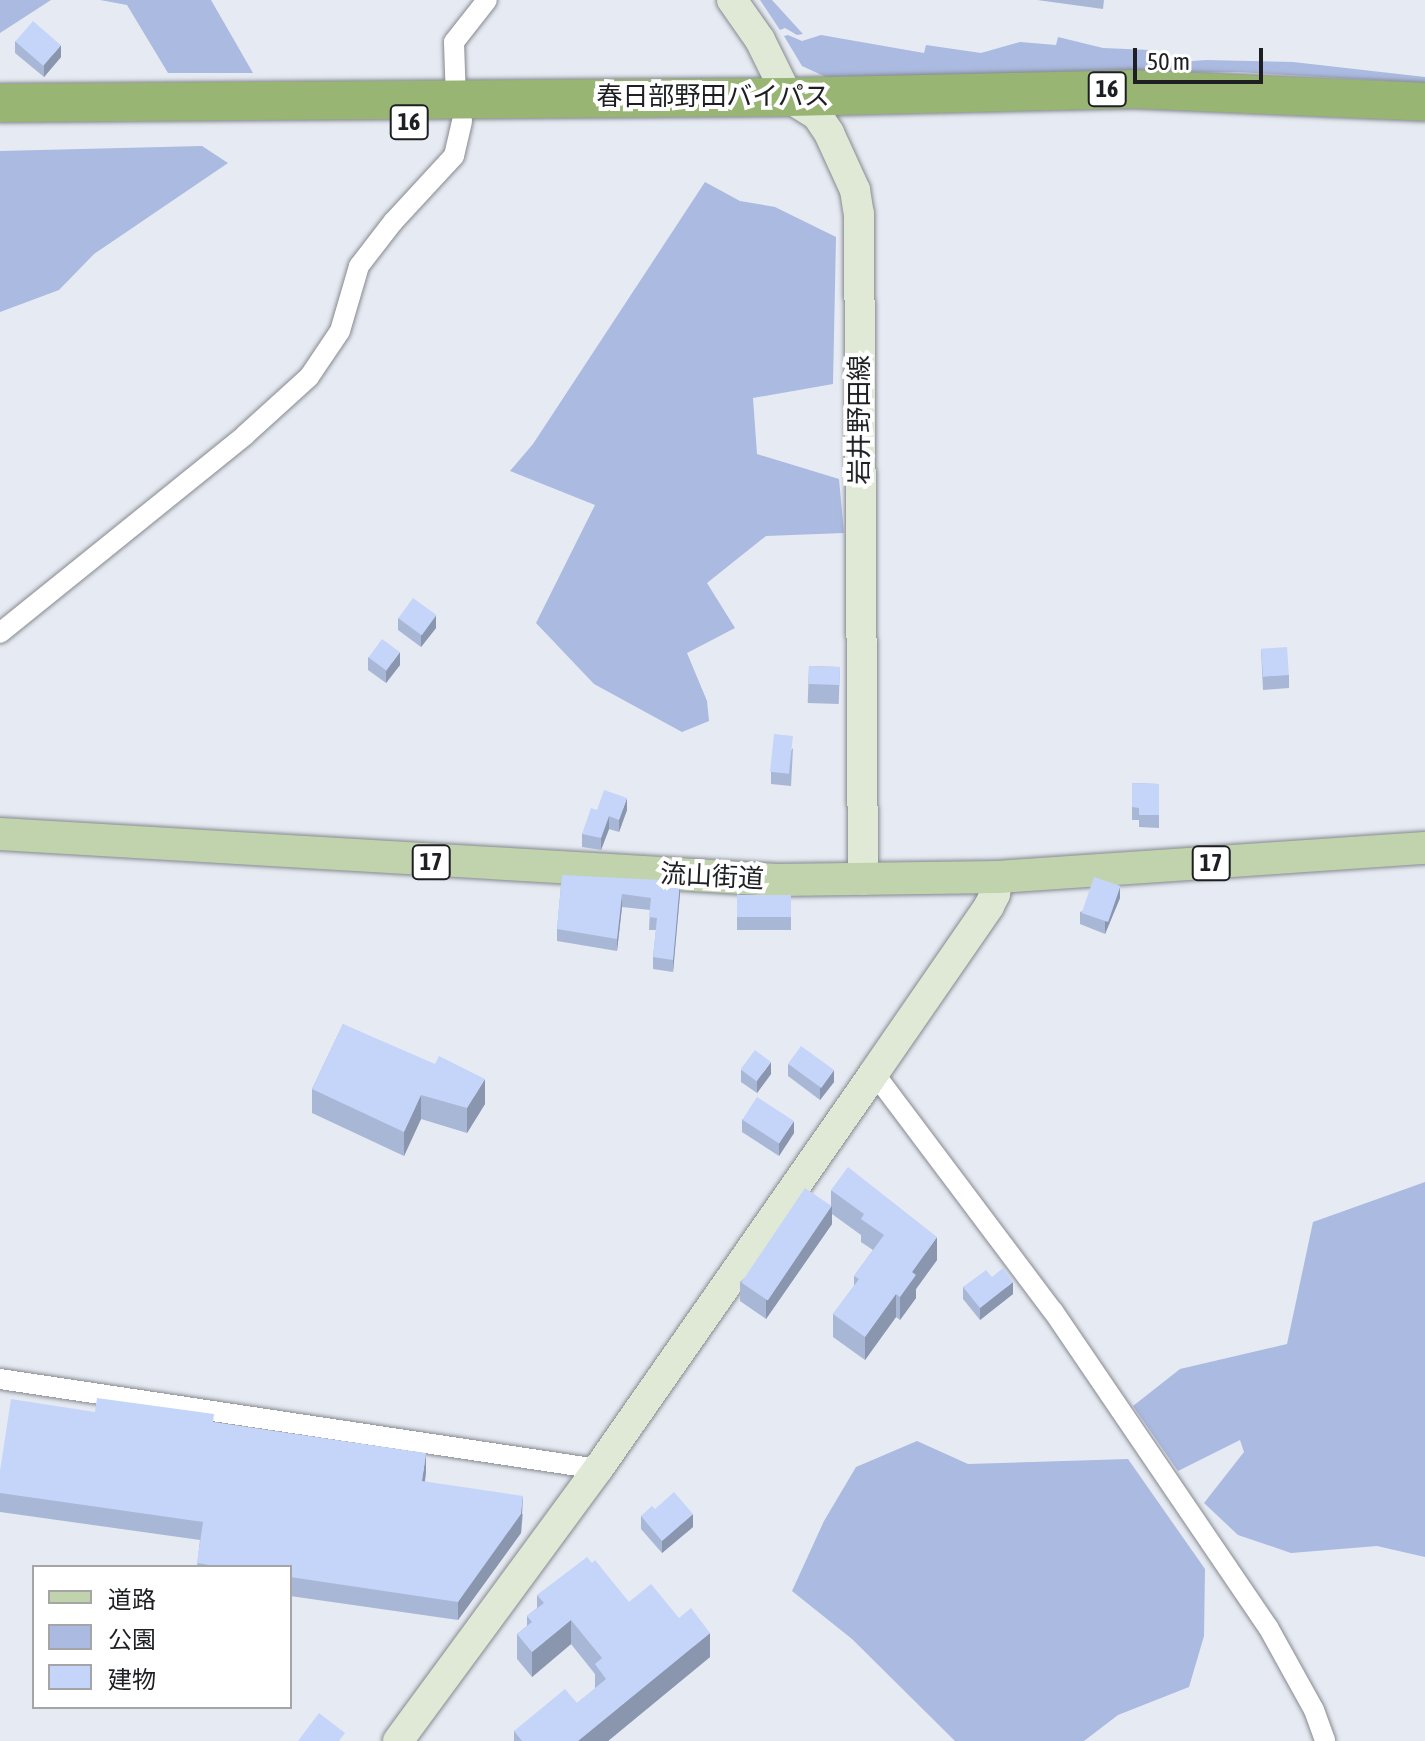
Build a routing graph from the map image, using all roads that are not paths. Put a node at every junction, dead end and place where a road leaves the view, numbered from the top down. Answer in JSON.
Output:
{"nodes":[{"id":1,"x":487,"y":0,"type":"edge"},
{"id":2,"x":732,"y":0,"type":"edge"},
{"id":3,"x":1425,"y":102,"type":"edge"},
{"id":4,"x":0,"y":103,"type":"edge"},
{"id":5,"x":803,"y":106,"type":"junction"},
{"id":6,"x":459,"y":110,"type":"junction"},
{"id":7,"x":1425,"y":122,"type":"edge"},
{"id":8,"x":0,"y":126,"type":"edge"},
{"id":9,"x":0,"y":633,"type":"edge"},
{"id":10,"x":0,"y":834,"type":"edge"},
{"id":11,"x":1425,"y":848,"type":"edge"},
{"id":12,"x":998,"y":877,"type":"junction"},
{"id":13,"x":863,"y":880,"type":"junction"},
{"id":14,"x":874,"y":1073,"type":"junction"},
{"id":15,"x":0,"y":1379,"type":"edge"},
{"id":16,"x":598,"y":1469,"type":"junction"},
{"id":17,"x":398,"y":1741,"type":"edge"},
{"id":18,"x":1325,"y":1741,"type":"edge"}],
"edges":[{"from":1,"to":6,"type":"street"},
{"from":2,"to":5,"type":"street","name":"岩井野田線"},
{"from":3,"to":5,"type":"highway","name":"春日部野田バイパス","number":"16"},
{"from":4,"to":6,"type":"highway","name":"春日部野田バイパス","number":"16"},
{"from":5,"to":6,"type":"highway","name":"春日部野田バイパス","number":"16"},
{"from":5,"to":7,"type":"highway","name":"春日部野田バイパス","number":"16"},
{"from":5,"to":13,"type":"street","name":"岩井野田線"},
{"from":6,"to":8,"type":"highway","name":"春日部野田バイパス","number":"16"},
{"from":6,"to":9,"type":"street"},
{"from":10,"to":13,"type":"main road","name":"流山街道","number":"17"},
{"from":11,"to":12,"type":"main road","name":"流山街道","number":"17"},
{"from":12,"to":13,"type":"main road","name":"流山街道","number":"17"},
{"from":12,"to":14,"type":"street"},
{"from":14,"to":16,"type":"street"},
{"from":14,"to":18,"type":"street"},
{"from":15,"to":16,"type":"street"},
{"from":16,"to":17,"type":"street"}]}
